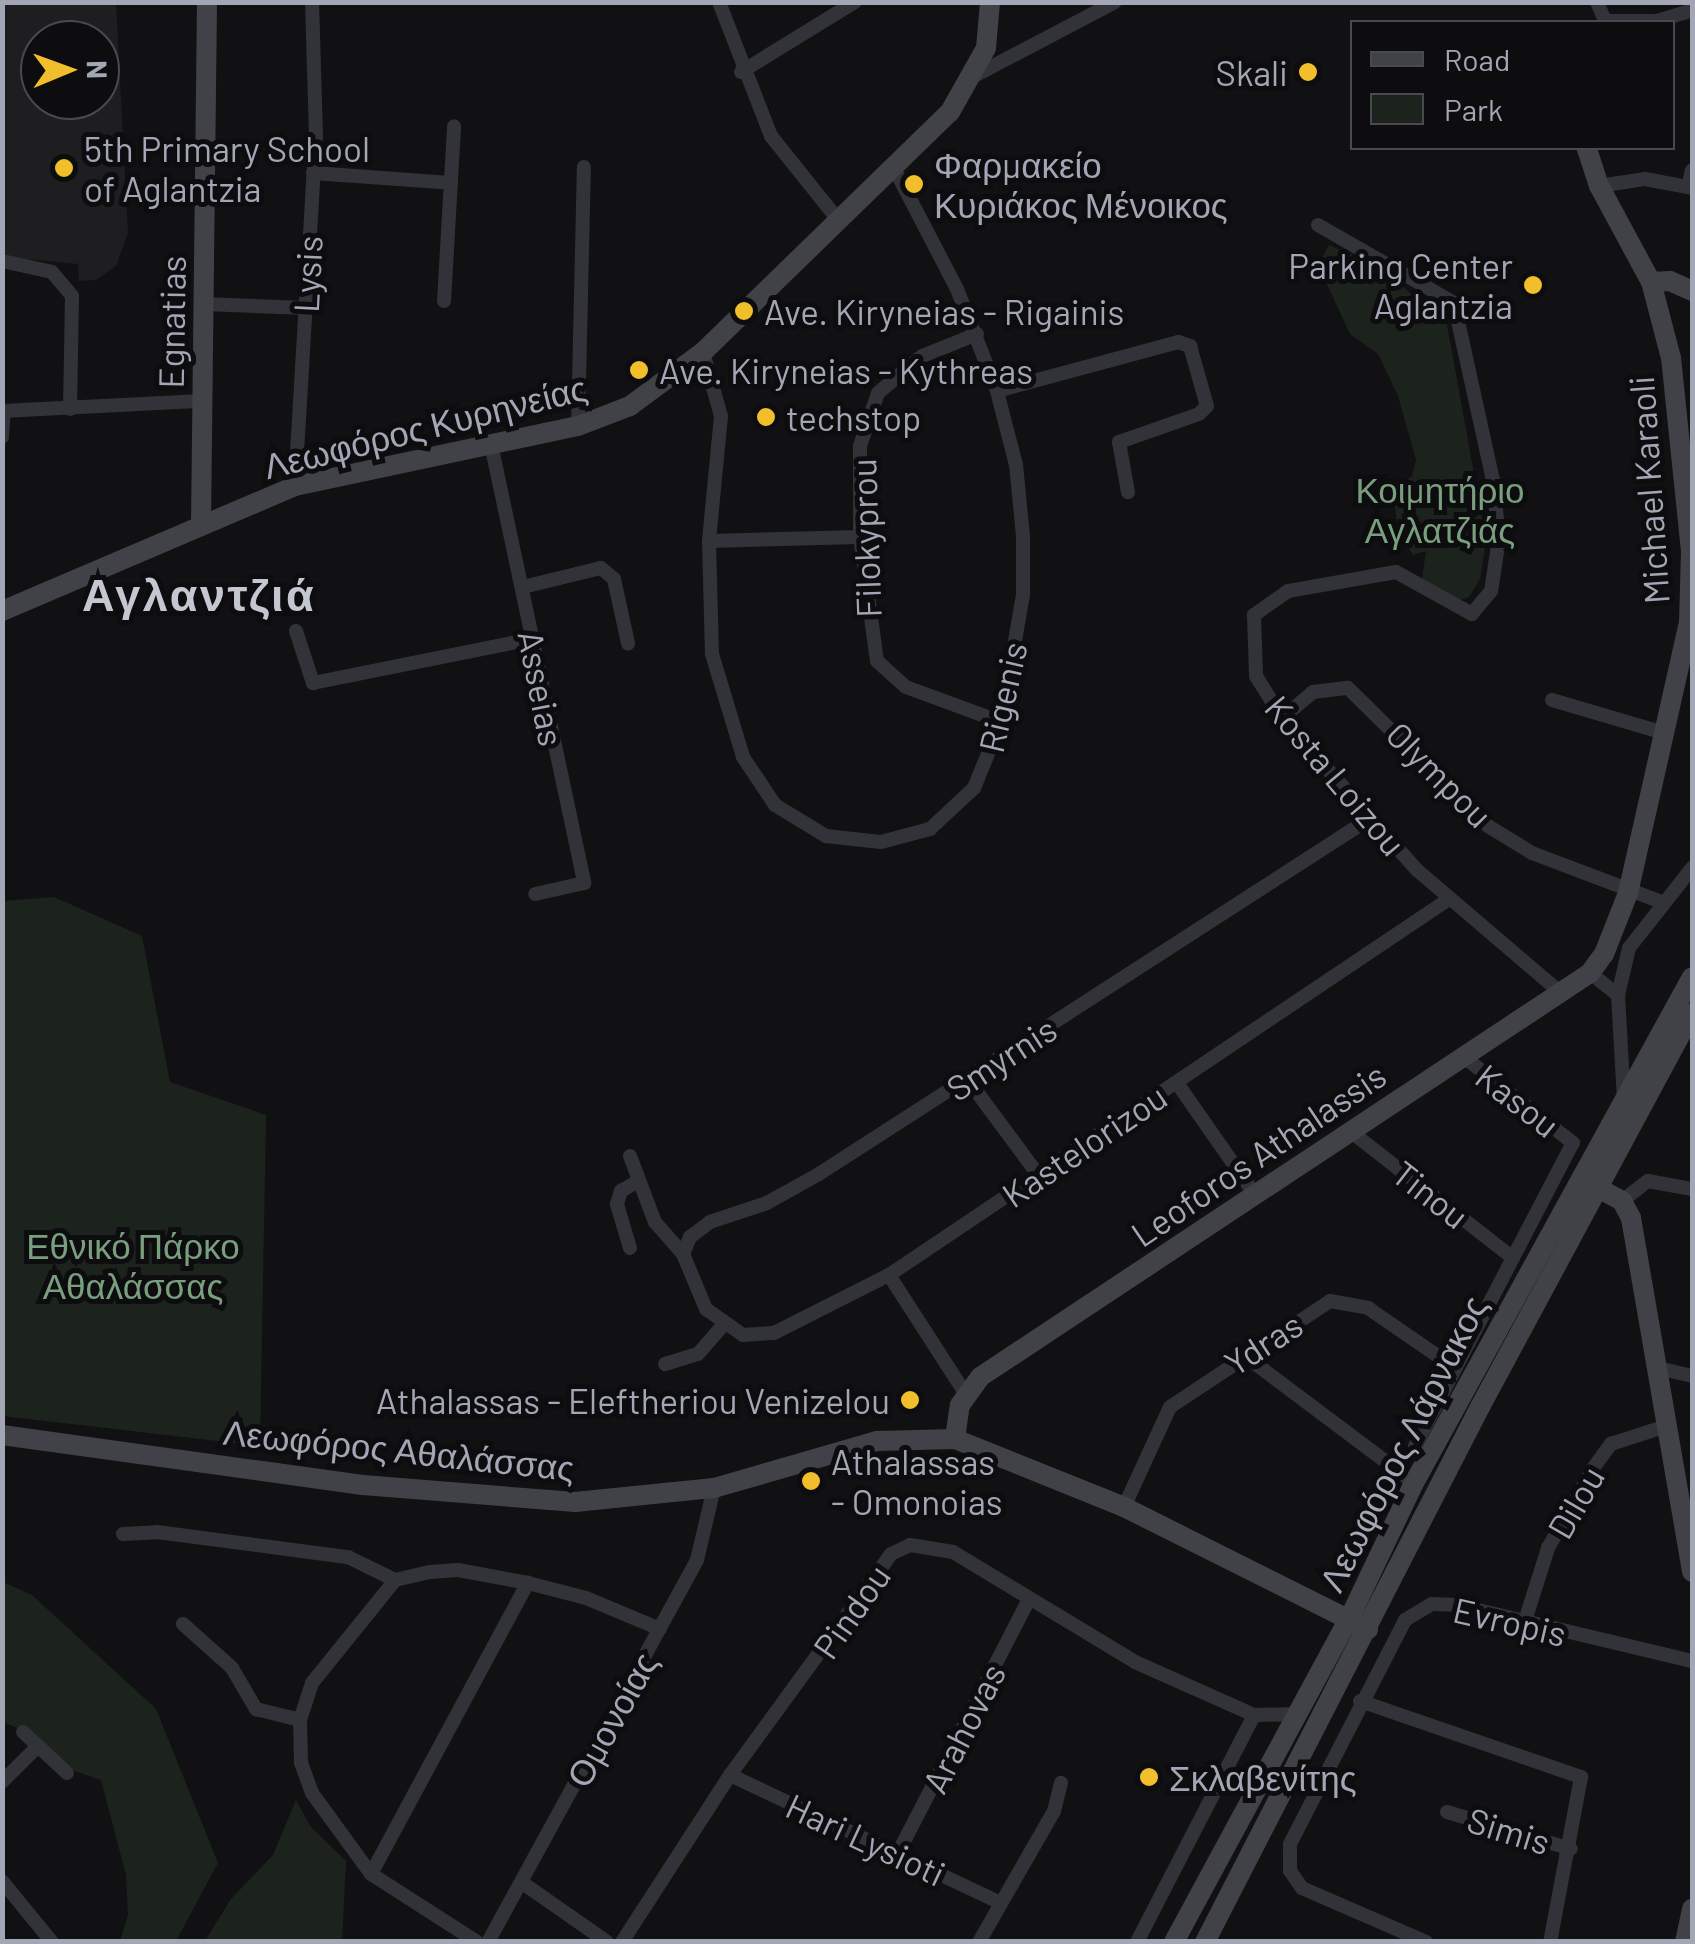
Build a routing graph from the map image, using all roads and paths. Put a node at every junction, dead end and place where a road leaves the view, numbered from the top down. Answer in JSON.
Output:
{"nodes":[{"id":1,"x":206,"y":2,"type":"edge"},
{"id":2,"x":312,"y":2,"type":"edge"},
{"id":3,"x":719,"y":2,"type":"edge"},
{"id":4,"x":854,"y":2,"type":"edge"},
{"id":5,"x":990,"y":2,"type":"edge"},
{"id":6,"x":1114,"y":2,"type":"edge"},
{"id":7,"x":1692,"y":10,"type":"edge"},
{"id":8,"x":1660,"y":20,"type":"edge"},
{"id":9,"x":741,"y":72,"type":"junction"},
{"id":10,"x":976,"y":74,"type":"junction"},
{"id":11,"x":454,"y":126,"type":"dead end"},
{"id":12,"x":1587,"y":150,"type":"edge"},
{"id":13,"x":584,"y":167,"type":"dead end"},
{"id":14,"x":895,"y":170,"type":"junction"},
{"id":15,"x":1692,"y":170,"type":"edge"},
{"id":16,"x":313,"y":173,"type":"junction"},
{"id":17,"x":451,"y":183,"type":"junction"},
{"id":18,"x":1599,"y":186,"type":"junction"},
{"id":19,"x":1690,"y":187,"type":"edge"},
{"id":20,"x":839,"y":221,"type":"junction"},
{"id":21,"x":1318,"y":226,"type":"dead end"},
{"id":22,"x":2,"y":262,"type":"edge"},
{"id":23,"x":1651,"y":282,"type":"junction"},
{"id":24,"x":1692,"y":290,"type":"edge"},
{"id":25,"x":444,"y":301,"type":"dead end"},
{"id":26,"x":204,"y":304,"type":"junction"},
{"id":27,"x":305,"y":308,"type":"junction"},
{"id":28,"x":977,"y":334,"type":"junction"},
{"id":29,"x":703,"y":352,"type":"junction"},
{"id":30,"x":997,"y":391,"type":"junction"},
{"id":31,"x":202,"y":401,"type":"junction"},
{"id":32,"x":70,"y":409,"type":"junction"},
{"id":33,"x":4,"y":411,"type":"edge"},
{"id":34,"x":578,"y":426,"type":"junction"},
{"id":35,"x":2,"y":437,"type":"edge"},
{"id":36,"x":491,"y":444,"type":"junction"},
{"id":37,"x":295,"y":486,"type":"junction"},
{"id":38,"x":1128,"y":492,"type":"dead end"},
{"id":39,"x":201,"y":522,"type":"junction"},
{"id":40,"x":860,"y":537,"type":"junction"},
{"id":41,"x":709,"y":540,"type":"junction"},
{"id":42,"x":523,"y":587,"type":"junction"},
{"id":43,"x":2,"y":611,"type":"edge"},
{"id":44,"x":1691,"y":623,"type":"edge"},
{"id":45,"x":296,"y":632,"type":"dead end"},
{"id":46,"x":532,"y":639,"type":"junction"},
{"id":47,"x":628,"y":643,"type":"dead end"},
{"id":48,"x":1552,"y":700,"type":"dead end"},
{"id":49,"x":1282,"y":718,"type":"junction"},
{"id":50,"x":1001,"y":722,"type":"junction"},
{"id":51,"x":1664,"y":733,"type":"junction"},
{"id":52,"x":1369,"y":819,"type":"junction"},
{"id":53,"x":1692,"y":868,"type":"edge"},
{"id":54,"x":1628,"y":893,"type":"junction"},
{"id":55,"x":535,"y":894,"type":"dead end"},
{"id":56,"x":1449,"y":899,"type":"junction"},
{"id":57,"x":1664,"y":903,"type":"junction"},
{"id":58,"x":1590,"y":973,"type":"junction"},
{"id":59,"x":1692,"y":977,"type":"edge"},
{"id":60,"x":1560,"y":992,"type":"junction"},
{"id":61,"x":1618,"y":995,"type":"junction"},
{"id":62,"x":1690,"y":1026,"type":"edge"},
{"id":63,"x":1463,"y":1056,"type":"junction"},
{"id":64,"x":968,"y":1080,"type":"junction"},
{"id":65,"x":1178,"y":1082,"type":"junction"},
{"id":66,"x":1624,"y":1101,"type":"junction"},
{"id":67,"x":1350,"y":1132,"type":"junction"},
{"id":68,"x":630,"y":1156,"type":"dead end"},
{"id":69,"x":1039,"y":1176,"type":"junction"},
{"id":70,"x":638,"y":1180,"type":"junction"},
{"id":71,"x":1596,"y":1188,"type":"junction"},
{"id":72,"x":1692,"y":1189,"type":"edge"},
{"id":73,"x":1255,"y":1195,"type":"junction"},
{"id":74,"x":1622,"y":1201,"type":"junction"},
{"id":75,"x":630,"y":1248,"type":"dead end"},
{"id":76,"x":683,"y":1254,"type":"junction"},
{"id":77,"x":1512,"y":1257,"type":"junction"},
{"id":78,"x":889,"y":1275,"type":"junction"},
{"id":79,"x":722,"y":1326,"type":"junction"},
{"id":80,"x":1245,"y":1356,"type":"junction"},
{"id":81,"x":665,"y":1364,"type":"dead end"},
{"id":82,"x":1454,"y":1367,"type":"junction"},
{"id":83,"x":1662,"y":1369,"type":"junction"},
{"id":84,"x":1692,"y":1376,"type":"edge"},
{"id":85,"x":966,"y":1393,"type":"junction"},
{"id":86,"x":1669,"y":1425,"type":"junction"},
{"id":87,"x":2,"y":1436,"type":"edge"},
{"id":88,"x":955,"y":1439,"type":"junction"},
{"id":89,"x":1415,"y":1446,"type":"dead end"},
{"id":90,"x":1414,"y":1483,"type":"junction"},
{"id":91,"x":714,"y":1488,"type":"junction"},
{"id":92,"x":1124,"y":1507,"type":"junction"},
{"id":93,"x":1688,"y":1530,"type":"edge"},
{"id":94,"x":123,"y":1534,"type":"dead end"},
{"id":95,"x":1692,"y":1572,"type":"edge"},
{"id":96,"x":395,"y":1580,"type":"junction"},
{"id":97,"x":528,"y":1583,"type":"junction"},
{"id":98,"x":1027,"y":1603,"type":"junction"},
{"id":99,"x":1349,"y":1619,"type":"junction"},
{"id":100,"x":1525,"y":1621,"type":"junction"},
{"id":101,"x":183,"y":1624,"type":"dead end"},
{"id":102,"x":660,"y":1629,"type":"junction"},
{"id":103,"x":1368,"y":1629,"type":"junction"},
{"id":104,"x":1692,"y":1661,"type":"edge"},
{"id":105,"x":1360,"y":1701,"type":"junction"},
{"id":106,"x":1296,"y":1714,"type":"junction"},
{"id":107,"x":1254,"y":1715,"type":"junction"},
{"id":108,"x":300,"y":1720,"type":"junction"},
{"id":109,"x":23,"y":1732,"type":"dead end"},
{"id":110,"x":38,"y":1746,"type":"junction"},
{"id":111,"x":67,"y":1773,"type":"dead end"},
{"id":112,"x":730,"y":1776,"type":"junction"},
{"id":113,"x":2,"y":1782,"type":"edge"},
{"id":114,"x":1061,"y":1784,"type":"dead end"},
{"id":115,"x":1447,"y":1812,"type":"dead end"},
{"id":116,"x":1571,"y":1849,"type":"junction"},
{"id":117,"x":898,"y":1853,"type":"junction"},
{"id":118,"x":371,"y":1874,"type":"junction"},
{"id":119,"x":2,"y":1881,"type":"edge"},
{"id":120,"x":524,"y":1884,"type":"junction"},
{"id":121,"x":1002,"y":1903,"type":"junction"},
{"id":122,"x":1692,"y":1909,"type":"edge"},
{"id":123,"x":1421,"y":1941,"type":"edge"},
{"id":124,"x":52,"y":1942,"type":"edge"},
{"id":125,"x":477,"y":1942,"type":"edge"},
{"id":126,"x":488,"y":1942,"type":"edge"},
{"id":127,"x":608,"y":1942,"type":"edge"},
{"id":128,"x":622,"y":1942,"type":"edge"},
{"id":129,"x":979,"y":1942,"type":"edge"},
{"id":130,"x":1138,"y":1942,"type":"edge"},
{"id":131,"x":1174,"y":1942,"type":"edge"},
{"id":132,"x":1205,"y":1942,"type":"edge"},
{"id":133,"x":1550,"y":1942,"type":"edge"},
{"id":134,"x":1685,"y":1942,"type":"edge"}],
"edges":[{"from":1,"to":26,"type":"main road","name":"Egnatias"},
{"from":2,"to":16,"type":"street","name":"Lysis"},
{"from":3,"to":9,"type":"street"},
{"from":4,"to":9,"type":"street"},
{"from":5,"to":10,"type":"main road","name":"Λεωφόρος Κυρηνείας"},
{"from":6,"to":10,"type":"street"},
{"from":7,"to":8,"type":"street"},
{"from":9,"to":20,"type":"street"},
{"from":10,"to":14,"type":"main road","name":"Λεωφόρος Κυρηνείας"},
{"from":11,"to":17,"type":"street"},
{"from":12,"to":18,"type":"main road","name":"Michael Karaoli"},
{"from":13,"to":34,"type":"street"},
{"from":14,"to":20,"type":"main road","name":"Λεωφόρος Κυρηνείας"},
{"from":14,"to":28,"type":"street","name":"Rigenis"},
{"from":15,"to":19,"type":"street"},
{"from":16,"to":17,"type":"street"},
{"from":16,"to":27,"type":"street","name":"Lysis"},
{"from":17,"to":25,"type":"street"},
{"from":18,"to":19,"type":"street"},
{"from":18,"to":23,"type":"main road","name":"Michael Karaoli"},
{"from":20,"to":29,"type":"main road","name":"Λεωφόρος Κυρηνείας"},
{"from":21,"to":49,"type":"street","name":"Kosta Loizou"},
{"from":22,"to":32,"type":"street"},
{"from":23,"to":24,"type":"main road"},
{"from":23,"to":44,"type":"main road","name":"Michael Karaoli"},
{"from":26,"to":27,"type":"street"},
{"from":26,"to":31,"type":"main road","name":"Egnatias"},
{"from":27,"to":37,"type":"street","name":"Lysis"},
{"from":28,"to":30,"type":"street","name":"Rigenis"},
{"from":28,"to":40,"type":"street","name":"Filokyprou"},
{"from":29,"to":34,"type":"main road","name":"Λεωφόρος Κυρηνείας"},
{"from":29,"to":41,"type":"street","name":"Rigenis"},
{"from":30,"to":38,"type":"street"},
{"from":30,"to":50,"type":"street","name":"Rigenis"},
{"from":31,"to":32,"type":"street"},
{"from":31,"to":39,"type":"main road","name":"Egnatias"},
{"from":32,"to":33,"type":"street"},
{"from":33,"to":35,"type":"street"},
{"from":34,"to":36,"type":"main road","name":"Λεωφόρος Κυρηνείας"},
{"from":36,"to":37,"type":"main road","name":"Λεωφόρος Κυρηνείας"},
{"from":36,"to":42,"type":"street","name":"Asseias"},
{"from":37,"to":39,"type":"main road","name":"Λεωφόρος Κυρηνείας"},
{"from":39,"to":43,"type":"main road","name":"Λεωφόρος Κυρηνείας"},
{"from":40,"to":41,"type":"street"},
{"from":40,"to":50,"type":"street","name":"Filokyprou"},
{"from":41,"to":50,"type":"street","name":"Rigenis"},
{"from":42,"to":46,"type":"street","name":"Asseias"},
{"from":42,"to":47,"type":"street"},
{"from":44,"to":51,"type":"main road","name":"Michael Karaoli"},
{"from":45,"to":46,"type":"street"},
{"from":46,"to":55,"type":"street","name":"Asseias"},
{"from":48,"to":51,"type":"street"},
{"from":49,"to":52,"type":"street","name":"Kosta Loizou"},
{"from":49,"to":54,"type":"street","name":"Olympou"},
{"from":51,"to":54,"type":"main road","name":"Michael Karaoli"},
{"from":52,"to":56,"type":"street","name":"Kosta Loizou"},
{"from":52,"to":64,"type":"street","name":"Smyrnis"},
{"from":53,"to":57,"type":"street"},
{"from":54,"to":57,"type":"street","name":"Olympou"},
{"from":54,"to":58,"type":"main road","name":"Michael Karaoli"},
{"from":56,"to":60,"type":"street","name":"Kosta Loizou"},
{"from":56,"to":65,"type":"street","name":"Kastelorizou"},
{"from":57,"to":61,"type":"street"},
{"from":58,"to":60,"type":"main road","name":"Leoforos Athalassis"},
{"from":58,"to":61,"type":"street"},
{"from":59,"to":66,"type":"main road","name":"Λεωφόρος Λάρνακος"},
{"from":60,"to":63,"type":"main road","name":"Leoforos Athalassis"},
{"from":61,"to":66,"type":"street"},
{"from":62,"to":71,"type":"main road","name":"Λεωφόρος Λάρνακος"},
{"from":63,"to":67,"type":"main road","name":"Leoforos Athalassis"},
{"from":63,"to":77,"type":"street","name":"Kasou"},
{"from":64,"to":69,"type":"street"},
{"from":64,"to":76,"type":"street","name":"Smyrnis"},
{"from":65,"to":69,"type":"street","name":"Kastelorizou"},
{"from":65,"to":73,"type":"street"},
{"from":66,"to":90,"type":"main road","name":"Λεωφόρος Λάρνακος"},
{"from":67,"to":73,"type":"main road","name":"Leoforos Athalassis"},
{"from":67,"to":77,"type":"street","name":"Tinou"},
{"from":68,"to":70,"type":"street"},
{"from":69,"to":78,"type":"street","name":"Kastelorizou"},
{"from":70,"to":75,"type":"street"},
{"from":70,"to":76,"type":"street"},
{"from":71,"to":74,"type":"main road"},
{"from":71,"to":103,"type":"main road","name":"Λεωφόρος Λάρνακος"},
{"from":72,"to":74,"type":"street"},
{"from":73,"to":85,"type":"main road","name":"Leoforos Athalassis"},
{"from":74,"to":83,"type":"main road"},
{"from":76,"to":79,"type":"street"},
{"from":77,"to":82,"type":"street"},
{"from":78,"to":79,"type":"street","name":"Kastelorizou"},
{"from":78,"to":85,"type":"street"},
{"from":79,"to":81,"type":"street"},
{"from":80,"to":82,"type":"street","name":"Ydras"},
{"from":80,"to":90,"type":"street"},
{"from":80,"to":92,"type":"street","name":"Ydras"},
{"from":82,"to":89,"type":"street"},
{"from":83,"to":84,"type":"street"},
{"from":83,"to":86,"type":"main road"},
{"from":85,"to":88,"type":"main road"},
{"from":86,"to":93,"type":"main road"},
{"from":86,"to":100,"type":"street","name":"Dilou"},
{"from":87,"to":91,"type":"main road","name":"Λεωφόρος Αθαλάσσας"},
{"from":88,"to":91,"type":"main road","name":"Λεωφόρος Αθαλάσσας"},
{"from":88,"to":92,"type":"main road","name":"Λεωφόρος Αθαλάσσας"},
{"from":90,"to":99,"type":"main road","name":"Λεωφόρος Λάρνακος"},
{"from":91,"to":102,"type":"street","name":"Ομονοίας"},
{"from":92,"to":99,"type":"main road","name":"Λεωφόρος Αθαλάσσας"},
{"from":93,"to":95,"type":"main road"},
{"from":94,"to":96,"type":"street"},
{"from":96,"to":97,"type":"street"},
{"from":96,"to":108,"type":"street"},
{"from":97,"to":102,"type":"street"},
{"from":97,"to":118,"type":"street"},
{"from":98,"to":107,"type":"street","name":"Pindou"},
{"from":98,"to":112,"type":"street","name":"Pindou"},
{"from":98,"to":117,"type":"street","name":"Arahovas"},
{"from":99,"to":103,"type":"main road","name":"Λεωφόρος Αθαλάσσας"},
{"from":99,"to":106,"type":"main road","name":"Λεωφόρος Λάρνακος"},
{"from":100,"to":104,"type":"street","name":"Evropis"},
{"from":100,"to":105,"type":"street","name":"Evropis"},
{"from":101,"to":108,"type":"street"},
{"from":102,"to":120,"type":"street","name":"Ομονοίας"},
{"from":103,"to":132,"type":"main road","name":"Λεωφόρος Λάρνακος"},
{"from":105,"to":116,"type":"street"},
{"from":105,"to":123,"type":"street","name":"Evropis"},
{"from":106,"to":107,"type":"street","name":"Pindou"},
{"from":106,"to":131,"type":"main road","name":"Λεωφόρος Λάρνακος"},
{"from":107,"to":130,"type":"street"},
{"from":108,"to":118,"type":"street"},
{"from":109,"to":110,"type":"street"},
{"from":110,"to":111,"type":"street"},
{"from":110,"to":113,"type":"street"},
{"from":112,"to":117,"type":"street","name":"Hari Lysioti"},
{"from":112,"to":128,"type":"street","name":"Pindou"},
{"from":114,"to":121,"type":"street"},
{"from":115,"to":116,"type":"street","name":"Simis"},
{"from":116,"to":133,"type":"street"},
{"from":117,"to":121,"type":"street","name":"Hari Lysioti"},
{"from":118,"to":125,"type":"street"},
{"from":119,"to":124,"type":"street"},
{"from":120,"to":126,"type":"street","name":"Ομονοίας"},
{"from":120,"to":127,"type":"street"},
{"from":121,"to":129,"type":"street"},
{"from":122,"to":134,"type":"main road"}]}
